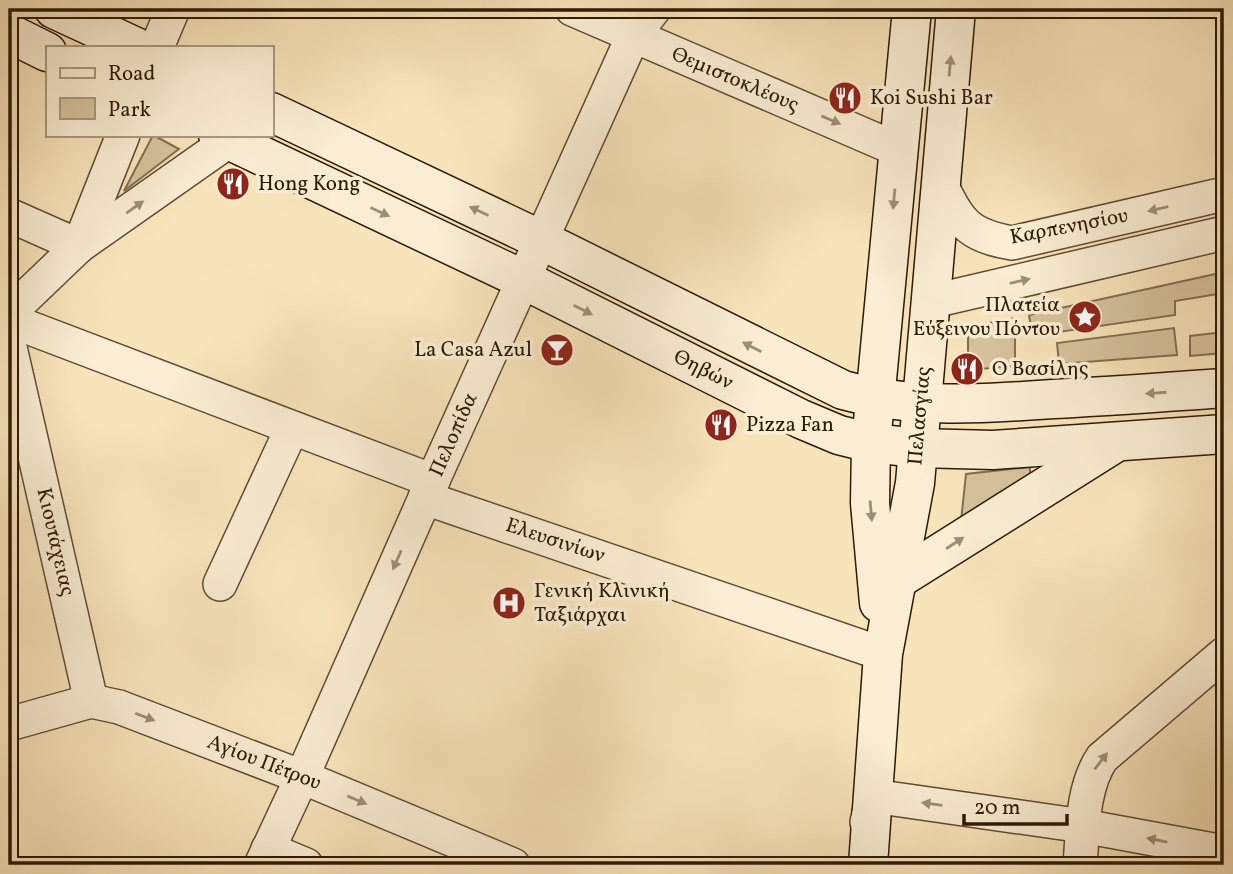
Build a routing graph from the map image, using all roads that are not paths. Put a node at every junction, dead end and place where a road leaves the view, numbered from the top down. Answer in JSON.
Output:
{"nodes":[{"id":1,"x":54,"y":9,"type":"edge"},
{"id":2,"x":173,"y":9,"type":"edge"},
{"id":3,"x":572,"y":9,"type":"edge"},
{"id":4,"x":654,"y":9,"type":"edge"},
{"id":5,"x":912,"y":9,"type":"edge"},
{"id":6,"x":956,"y":9,"type":"edge"},
{"id":7,"x":9,"y":33,"type":"edge"},
{"id":8,"x":633,"y":36,"type":"junction"},
{"id":9,"x":134,"y":46,"type":"edge"},
{"id":10,"x":157,"y":46,"type":"edge"},
{"id":11,"x":46,"y":52,"type":"edge"},
{"id":12,"x":273,"y":113,"type":"edge"},
{"id":13,"x":123,"y":136,"type":"edge"},
{"id":14,"x":224,"y":137,"type":"edge"},
{"id":15,"x":899,"y":150,"type":"junction"},
{"id":16,"x":940,"y":183,"type":"junction"},
{"id":17,"x":1224,"y":194,"type":"edge"},
{"id":18,"x":9,"y":215,"type":"edge"},
{"id":19,"x":1224,"y":233,"type":"edge"},
{"id":20,"x":541,"y":240,"type":"junction"},
{"id":21,"x":79,"y":246,"type":"junction"},
{"id":22,"x":522,"y":279,"type":"junction"},
{"id":23,"x":929,"y":302,"type":"junction"},
{"id":24,"x":9,"y":313,"type":"edge"},
{"id":25,"x":9,"y":320,"type":"edge"},
{"id":26,"x":9,"y":343,"type":"edge"},
{"id":27,"x":1224,"y":388,"type":"edge"},
{"id":28,"x":876,"y":399,"type":"junction"},
{"id":29,"x":922,"y":404,"type":"junction"},
{"id":30,"x":292,"y":428,"type":"junction"},
{"id":31,"x":1224,"y":434,"type":"edge"},
{"id":32,"x":1119,"y":441,"type":"junction"},
{"id":33,"x":871,"y":443,"type":"junction"},
{"id":34,"x":918,"y":447,"type":"junction"},
{"id":35,"x":429,"y":489,"type":"junction"},
{"id":36,"x":897,"y":580,"type":"junction"},
{"id":37,"x":220,"y":583,"type":"dead end"},
{"id":38,"x":883,"y":654,"type":"junction"},
{"id":39,"x":1224,"y":654,"type":"edge"},
{"id":40,"x":91,"y":701,"type":"junction"},
{"id":41,"x":9,"y":724,"type":"edge"},
{"id":42,"x":302,"y":778,"type":"junction"},
{"id":43,"x":873,"y":796,"type":"junction"},
{"id":44,"x":1083,"y":826,"type":"junction"},
{"id":45,"x":1224,"y":852,"type":"edge"},
{"id":46,"x":264,"y":857,"type":"edge"},
{"id":47,"x":306,"y":865,"type":"edge"},
{"id":48,"x":513,"y":865,"type":"edge"},
{"id":49,"x":855,"y":865,"type":"edge"},
{"id":50,"x":869,"y":865,"type":"edge"},
{"id":51,"x":1080,"y":865,"type":"edge"}],
"edges":[{"from":1,"to":9,"type":"main road"},
{"from":2,"to":10,"type":"street"},
{"from":3,"to":8,"type":"street","name":"Θεμιστοκλέους"},
{"from":4,"to":8,"type":"street","name":"Πελοπίδα"},
{"from":5,"to":15,"type":"main road","name":"Πελασγίας"},
{"from":16,"to":6,"type":"main road","name":"Πελασγίας","one_way":true},
{"from":7,"to":11,"type":"main road"},
{"from":8,"to":15,"type":"street","name":"Θεμιστοκλέους","one_way":true},
{"from":8,"to":20,"type":"street","name":"Πελοπίδα"},
{"from":20,"to":12,"type":"main road","name":"Θηβών","one_way":true},
{"from":13,"to":21,"type":"street"},
{"from":21,"to":14,"type":"street","one_way":true},
{"from":14,"to":22,"type":"main road","name":"Θηβών","one_way":true},
{"from":15,"to":28,"type":"main road","name":"Πελασγίας","one_way":true},
{"from":17,"to":16,"type":"street","name":"Καρπενησίου","one_way":true},
{"from":16,"to":23,"type":"main road","name":"Πελασγίας"},
{"from":18,"to":21,"type":"street"},
{"from":23,"to":19,"type":"street","name":"Καρπενησίου","one_way":true},
{"from":20,"to":22,"type":"street","name":"Πελοπίδα"},
{"from":28,"to":20,"type":"main road","name":"Θηβών","one_way":true},
{"from":21,"to":24,"type":"street"},
{"from":22,"to":33,"type":"main road","name":"Θηβών","one_way":true},
{"from":22,"to":35,"type":"street","name":"Πελοπίδα"},
{"from":23,"to":29,"type":"main road","name":"Πελασγίας"},
{"from":25,"to":30,"type":"street","name":"Ελευσινίων"},
{"from":26,"to":40,"type":"street","name":"Κιουτάχειας"},
{"from":27,"to":29,"type":"main road","name":"Θηβών","one_way":true},
{"from":28,"to":29,"type":"main road","name":"Θηβών"},
{"from":28,"to":33,"type":"main road","name":"Πελασγίας"},
{"from":29,"to":34,"type":"main road","name":"Πελασγίας"},
{"from":30,"to":35,"type":"street","name":"Ελευσινίων"},
{"from":30,"to":37,"type":"street"},
{"from":31,"to":32,"type":"main road","name":"Θηβών"},
{"from":32,"to":34,"type":"main road","name":"Θηβών"},
{"from":36,"to":32,"type":"main road","one_way":true},
{"from":33,"to":34,"type":"main road","name":"Θηβών"},
{"from":33,"to":38,"type":"main road","name":"Πελασγίας","one_way":true},
{"from":34,"to":36,"type":"main road","name":"Πελασγίας"},
{"from":35,"to":38,"type":"street","name":"Ελευσινίων"},
{"from":35,"to":42,"type":"street","name":"Πελοπίδα","one_way":true},
{"from":36,"to":38,"type":"main road","name":"Πελασγίας"},
{"from":38,"to":43,"type":"main road","name":"Πελασγίας"},
{"from":44,"to":39,"type":"street","one_way":true},
{"from":40,"to":41,"type":"street","name":"Αγίου Πέτρου"},
{"from":40,"to":42,"type":"street","name":"Αγίου Πέτρου","one_way":true},
{"from":42,"to":46,"type":"street","name":"Πελοπίδα"},
{"from":42,"to":48,"type":"street","name":"Αγίου Πέτρου","one_way":true},
{"from":44,"to":43,"type":"street","one_way":true},
{"from":43,"to":49,"type":"street"},
{"from":43,"to":50,"type":"main road","name":"Πελασγίας"},
{"from":45,"to":44,"type":"street","one_way":true},
{"from":44,"to":51,"type":"street"},
{"from":46,"to":47,"type":"street"}]}
